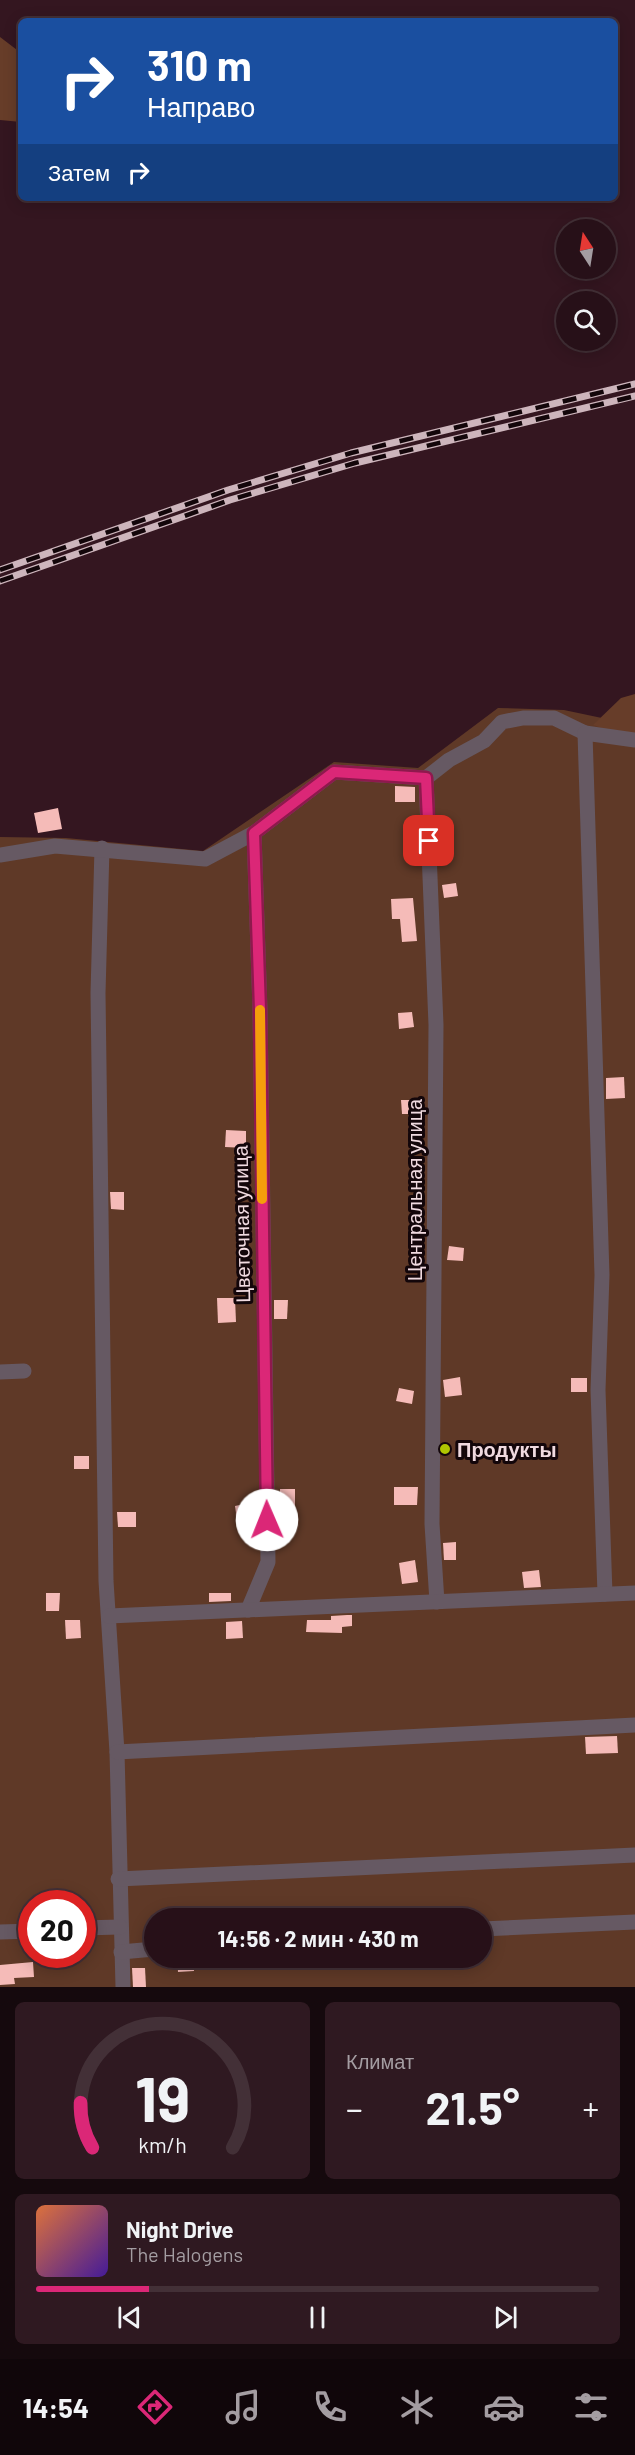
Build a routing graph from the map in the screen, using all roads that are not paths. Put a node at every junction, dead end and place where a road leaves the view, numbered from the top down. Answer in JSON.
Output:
{"nodes":[{"id":1,"x":585,"y":733,"type":"junction"},
{"id":2,"x":635,"y":740,"type":"edge"},
{"id":3,"x":426,"y":778,"type":"junction"},
{"id":4,"x":254,"y":833,"type":"junction"},
{"id":5,"x":102,"y":848,"type":"junction"},
{"id":6,"x":0,"y":855,"type":"edge"},
{"id":7,"x":24,"y":1371,"type":"dead end"},
{"id":8,"x":0,"y":1372,"type":"edge"},
{"id":9,"x":635,"y":1593,"type":"edge"},
{"id":10,"x":605,"y":1594,"type":"junction"},
{"id":11,"x":437,"y":1602,"type":"junction"},
{"id":12,"x":248,"y":1610,"type":"junction"},
{"id":13,"x":109,"y":1616,"type":"junction"},
{"id":14,"x":635,"y":1725,"type":"edge"},
{"id":15,"x":117,"y":1752,"type":"junction"},
{"id":16,"x":635,"y":1855,"type":"edge"},
{"id":17,"x":118,"y":1879,"type":"junction"},
{"id":18,"x":635,"y":1922,"type":"edge"},
{"id":19,"x":120,"y":1927,"type":"junction"},
{"id":20,"x":96,"y":1928,"type":"edge"},
{"id":21,"x":492,"y":1929,"type":"edge"},
{"id":22,"x":18,"y":1931,"type":"edge"},
{"id":23,"x":0,"y":1932,"type":"edge"},
{"id":24,"x":144,"y":1950,"type":"edge"},
{"id":25,"x":121,"y":1952,"type":"junction"},
{"id":26,"x":123,"y":1987,"type":"edge"}],
"edges":[{"from":1,"to":2,"type":"street"},
{"from":1,"to":3,"type":"street"},
{"from":1,"to":10,"type":"street"},
{"from":3,"to":4,"type":"street"},
{"from":3,"to":11,"type":"street","name":"Центральная улица"},
{"from":4,"to":5,"type":"street"},
{"from":4,"to":12,"type":"street","name":"Цветочная улица"},
{"from":5,"to":6,"type":"street"},
{"from":5,"to":13,"type":"street"},
{"from":7,"to":8,"type":"street"},
{"from":9,"to":10,"type":"street"},
{"from":10,"to":11,"type":"street"},
{"from":11,"to":12,"type":"street"},
{"from":12,"to":13,"type":"street"},
{"from":13,"to":15,"type":"street"},
{"from":14,"to":15,"type":"street"},
{"from":15,"to":17,"type":"street"},
{"from":16,"to":17,"type":"street"},
{"from":17,"to":19,"type":"street"},
{"from":18,"to":21,"type":"street"},
{"from":19,"to":20,"type":"street"},
{"from":19,"to":25,"type":"street"},
{"from":22,"to":23,"type":"street"},
{"from":24,"to":25,"type":"street"},
{"from":25,"to":26,"type":"street"}]}
